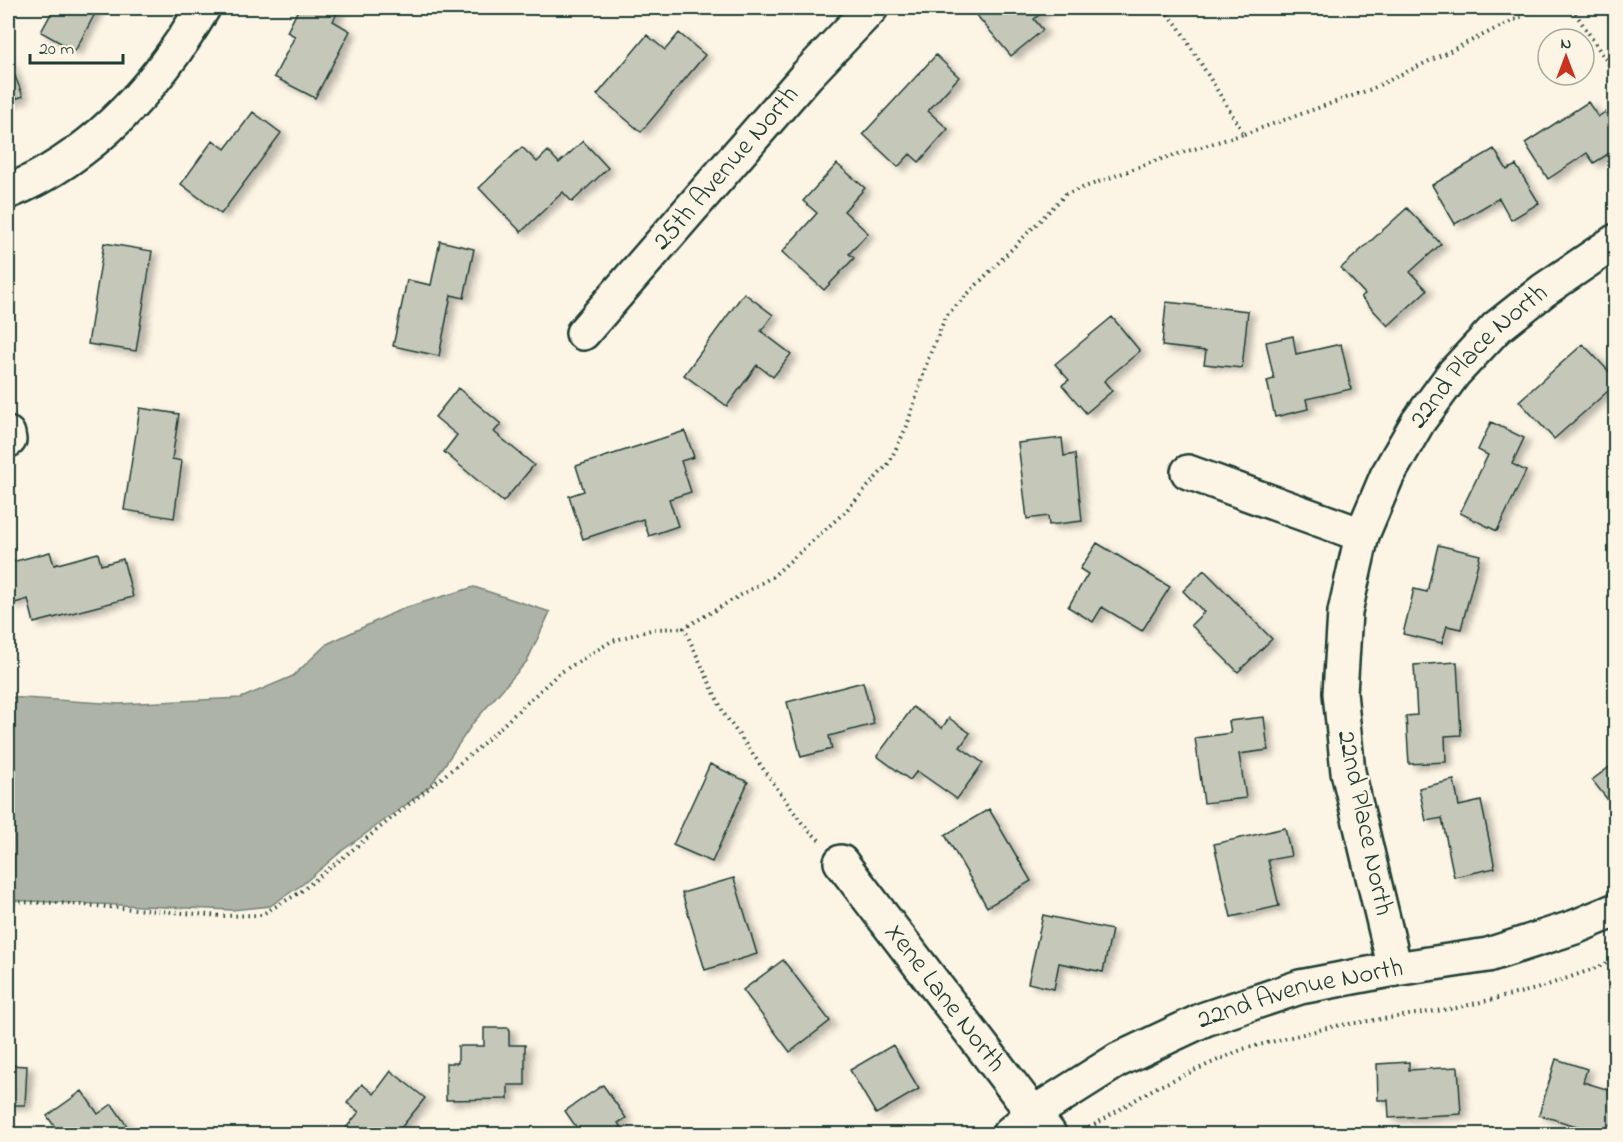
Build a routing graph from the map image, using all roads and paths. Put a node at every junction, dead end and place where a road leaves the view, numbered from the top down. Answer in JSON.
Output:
{"nodes":[{"id":1,"x":203,"y":8,"type":"edge"},
{"id":2,"x":871,"y":8,"type":"edge"},
{"id":3,"x":1163,"y":8,"type":"edge"},
{"id":4,"x":1539,"y":8,"type":"edge"},
{"id":5,"x":1572,"y":8,"type":"edge"},
{"id":6,"x":1616,"y":75,"type":"edge"},
{"id":7,"x":1245,"y":134,"type":"junction"},
{"id":8,"x":8,"y":192,"type":"edge"},
{"id":9,"x":1616,"y":241,"type":"edge"},
{"id":10,"x":583,"y":333,"type":"dead end"},
{"id":11,"x":1188,"y":472,"type":"dead end"},
{"id":12,"x":1362,"y":535,"type":"junction"},
{"id":13,"x":684,"y":628,"type":"junction"},
{"id":14,"x":841,"y":862,"type":"joint"},
{"id":15,"x":8,"y":902,"type":"edge"},
{"id":16,"x":1612,"y":920,"type":"edge"},
{"id":17,"x":1616,"y":959,"type":"edge"},
{"id":18,"x":1395,"y":969,"type":"junction"},
{"id":19,"x":1042,"y":1124,"type":"edge"},
{"id":20,"x":1083,"y":1131,"type":"dead end"},
{"id":21,"x":1010,"y":1134,"type":"edge"}],
"edges":[{"from":1,"to":8,"type":"street"},
{"from":2,"to":10,"type":"street","name":"25th Avenue North"},
{"from":3,"to":7,"type":"path"},
{"from":4,"to":7,"type":"path"},
{"from":5,"to":6,"type":"path"},
{"from":7,"to":13,"type":"path"},
{"from":9,"to":12,"type":"street","name":"22nd Place North"},
{"from":11,"to":12,"type":"street"},
{"from":12,"to":18,"type":"street","name":"22nd Place North"},
{"from":13,"to":14,"type":"path"},
{"from":13,"to":15,"type":"path"},
{"from":14,"to":19,"type":"street","name":"Xene Lane North"},
{"from":16,"to":18,"type":"street","name":"22nd Avenue North"},
{"from":17,"to":20,"type":"path"},
{"from":18,"to":19,"type":"street","name":"22nd Avenue North"},
{"from":19,"to":21,"type":"street","name":"22nd Avenue North"}]}
